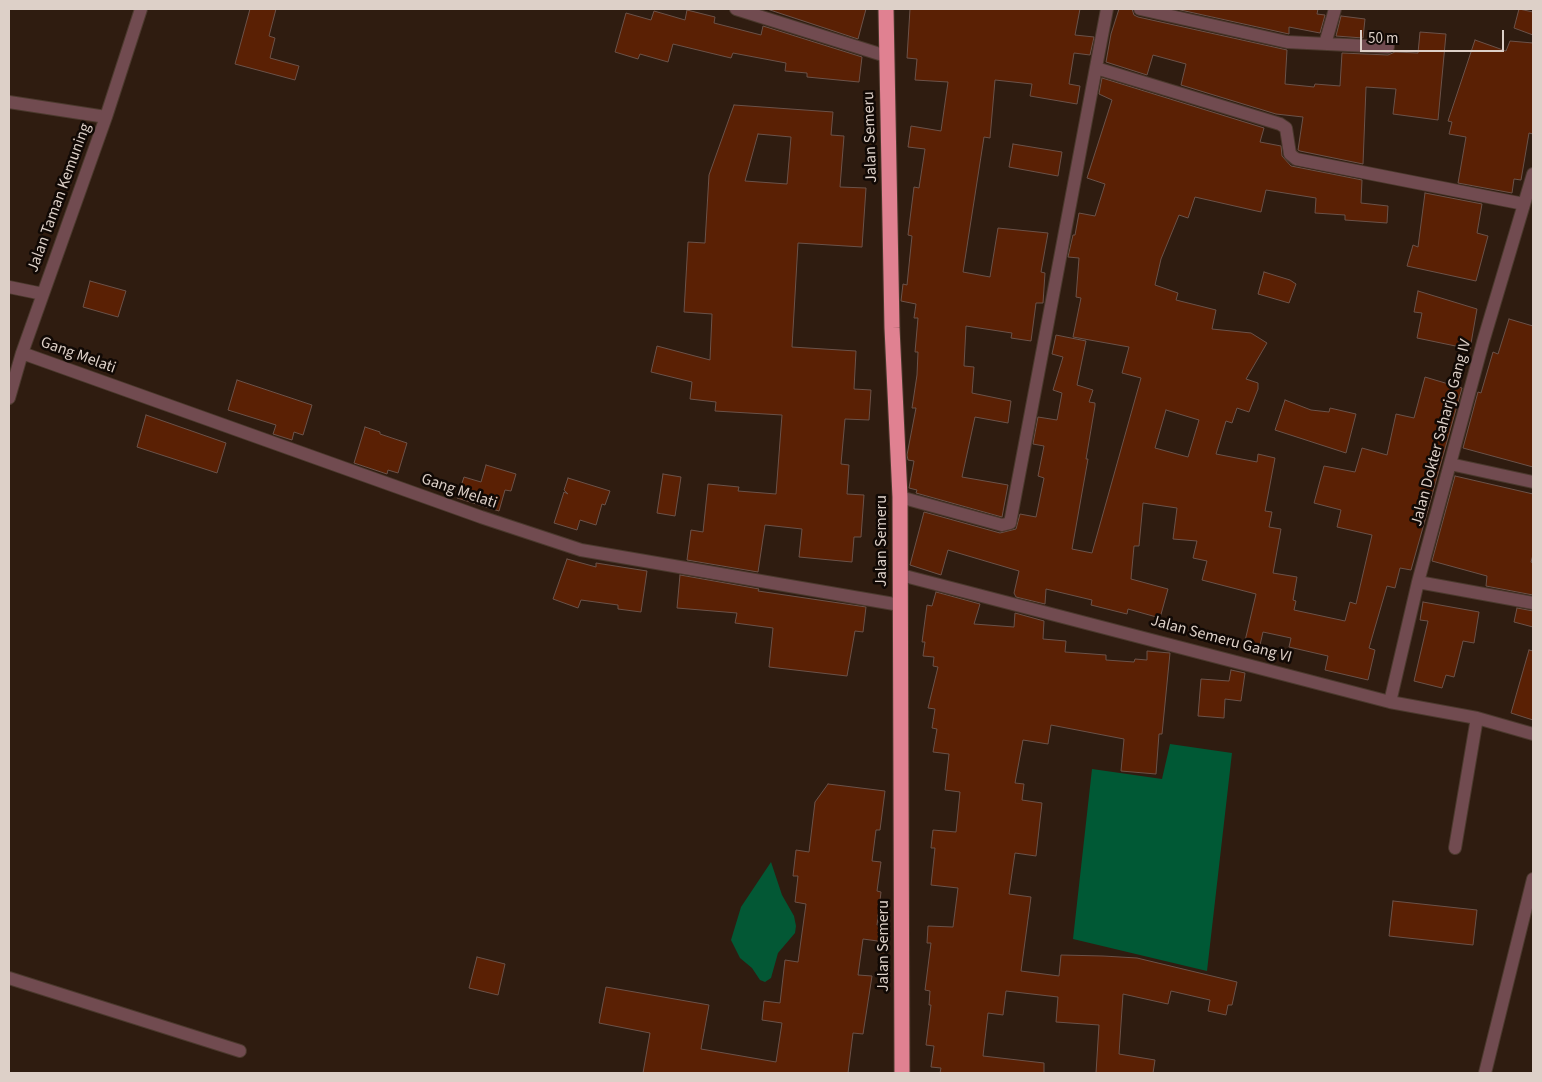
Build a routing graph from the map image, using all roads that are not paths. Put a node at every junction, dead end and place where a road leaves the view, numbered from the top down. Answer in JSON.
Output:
{"nodes":[{"id":1,"x":140,"y":9,"type":"edge"},
{"id":2,"x":736,"y":9,"type":"edge"},
{"id":3,"x":886,"y":9,"type":"edge"},
{"id":4,"x":1107,"y":9,"type":"edge"},
{"id":5,"x":1140,"y":9,"type":"edge"},
{"id":6,"x":1335,"y":9,"type":"edge"},
{"id":7,"x":1325,"y":44,"type":"junction"},
{"id":8,"x":1388,"y":47,"type":"dead end"},
{"id":9,"x":886,"y":56,"type":"junction"},
{"id":10,"x":1096,"y":68,"type":"junction"},
{"id":11,"x":9,"y":102,"type":"edge"},
{"id":12,"x":106,"y":117,"type":"junction"},
{"id":13,"x":1533,"y":174,"type":"edge"},
{"id":14,"x":1524,"y":204,"type":"junction"},
{"id":15,"x":9,"y":287,"type":"edge"},
{"id":16,"x":43,"y":294,"type":"junction"},
{"id":17,"x":22,"y":353,"type":"junction"},
{"id":18,"x":12,"y":375,"type":"edge"},
{"id":19,"x":9,"y":398,"type":"edge"},
{"id":20,"x":1450,"y":464,"type":"junction"},
{"id":21,"x":1533,"y":482,"type":"edge"},
{"id":22,"x":900,"y":497,"type":"junction"},
{"id":23,"x":901,"y":575,"type":"junction"},
{"id":24,"x":1418,"y":582,"type":"junction"},
{"id":25,"x":1533,"y":603,"type":"edge"},
{"id":26,"x":900,"y":605,"type":"junction"},
{"id":27,"x":1390,"y":702,"type":"junction"},
{"id":28,"x":1477,"y":718,"type":"junction"},
{"id":29,"x":1533,"y":734,"type":"edge"},
{"id":30,"x":1455,"y":848,"type":"dead end"},
{"id":31,"x":1533,"y":879,"type":"edge"},
{"id":32,"x":9,"y":978,"type":"edge"},
{"id":33,"x":240,"y":1051,"type":"dead end"},
{"id":34,"x":902,"y":1073,"type":"edge"},
{"id":35,"x":1485,"y":1073,"type":"edge"}],
"edges":[{"from":1,"to":12,"type":"street","name":"Jalan Taman Kemuning"},
{"from":2,"to":9,"type":"street"},
{"from":3,"to":9,"type":"highway","name":"Jalan Semeru"},
{"from":4,"to":10,"type":"street"},
{"from":5,"to":7,"type":"street"},
{"from":6,"to":7,"type":"street"},
{"from":7,"to":8,"type":"street"},
{"from":9,"to":22,"type":"highway","name":"Jalan Semeru"},
{"from":10,"to":14,"type":"street"},
{"from":10,"to":22,"type":"street"},
{"from":11,"to":12,"type":"street"},
{"from":12,"to":16,"type":"street","name":"Jalan Taman Kemuning"},
{"from":13,"to":14,"type":"street","name":"Jalan Dokter Saharjo Gang IV"},
{"from":14,"to":20,"type":"street","name":"Jalan Dokter Saharjo Gang IV"},
{"from":15,"to":16,"type":"street"},
{"from":16,"to":17,"type":"street","name":"Jalan Taman Kemuning"},
{"from":17,"to":18,"type":"street","name":"Jalan Taman Kemuning"},
{"from":17,"to":26,"type":"street","name":"Gang Melati"},
{"from":18,"to":19,"type":"street","name":"Jalan Taman Kemuning"},
{"from":20,"to":21,"type":"street"},
{"from":20,"to":24,"type":"street","name":"Jalan Dokter Saharjo Gang IV"},
{"from":22,"to":23,"type":"highway","name":"Jalan Semeru"},
{"from":23,"to":26,"type":"highway","name":"Jalan Semeru"},
{"from":23,"to":27,"type":"street","name":"Jalan Semeru Gang VI"},
{"from":24,"to":25,"type":"street"},
{"from":24,"to":27,"type":"street","name":"Jalan Dokter Saharjo Gang IV"},
{"from":26,"to":34,"type":"highway","name":"Jalan Semeru"},
{"from":27,"to":28,"type":"street","name":"Jalan Semeru Gang VI"},
{"from":28,"to":29,"type":"street","name":"Jalan Semeru Gang VI"},
{"from":28,"to":30,"type":"street"},
{"from":31,"to":35,"type":"street"},
{"from":32,"to":33,"type":"street"}]}
